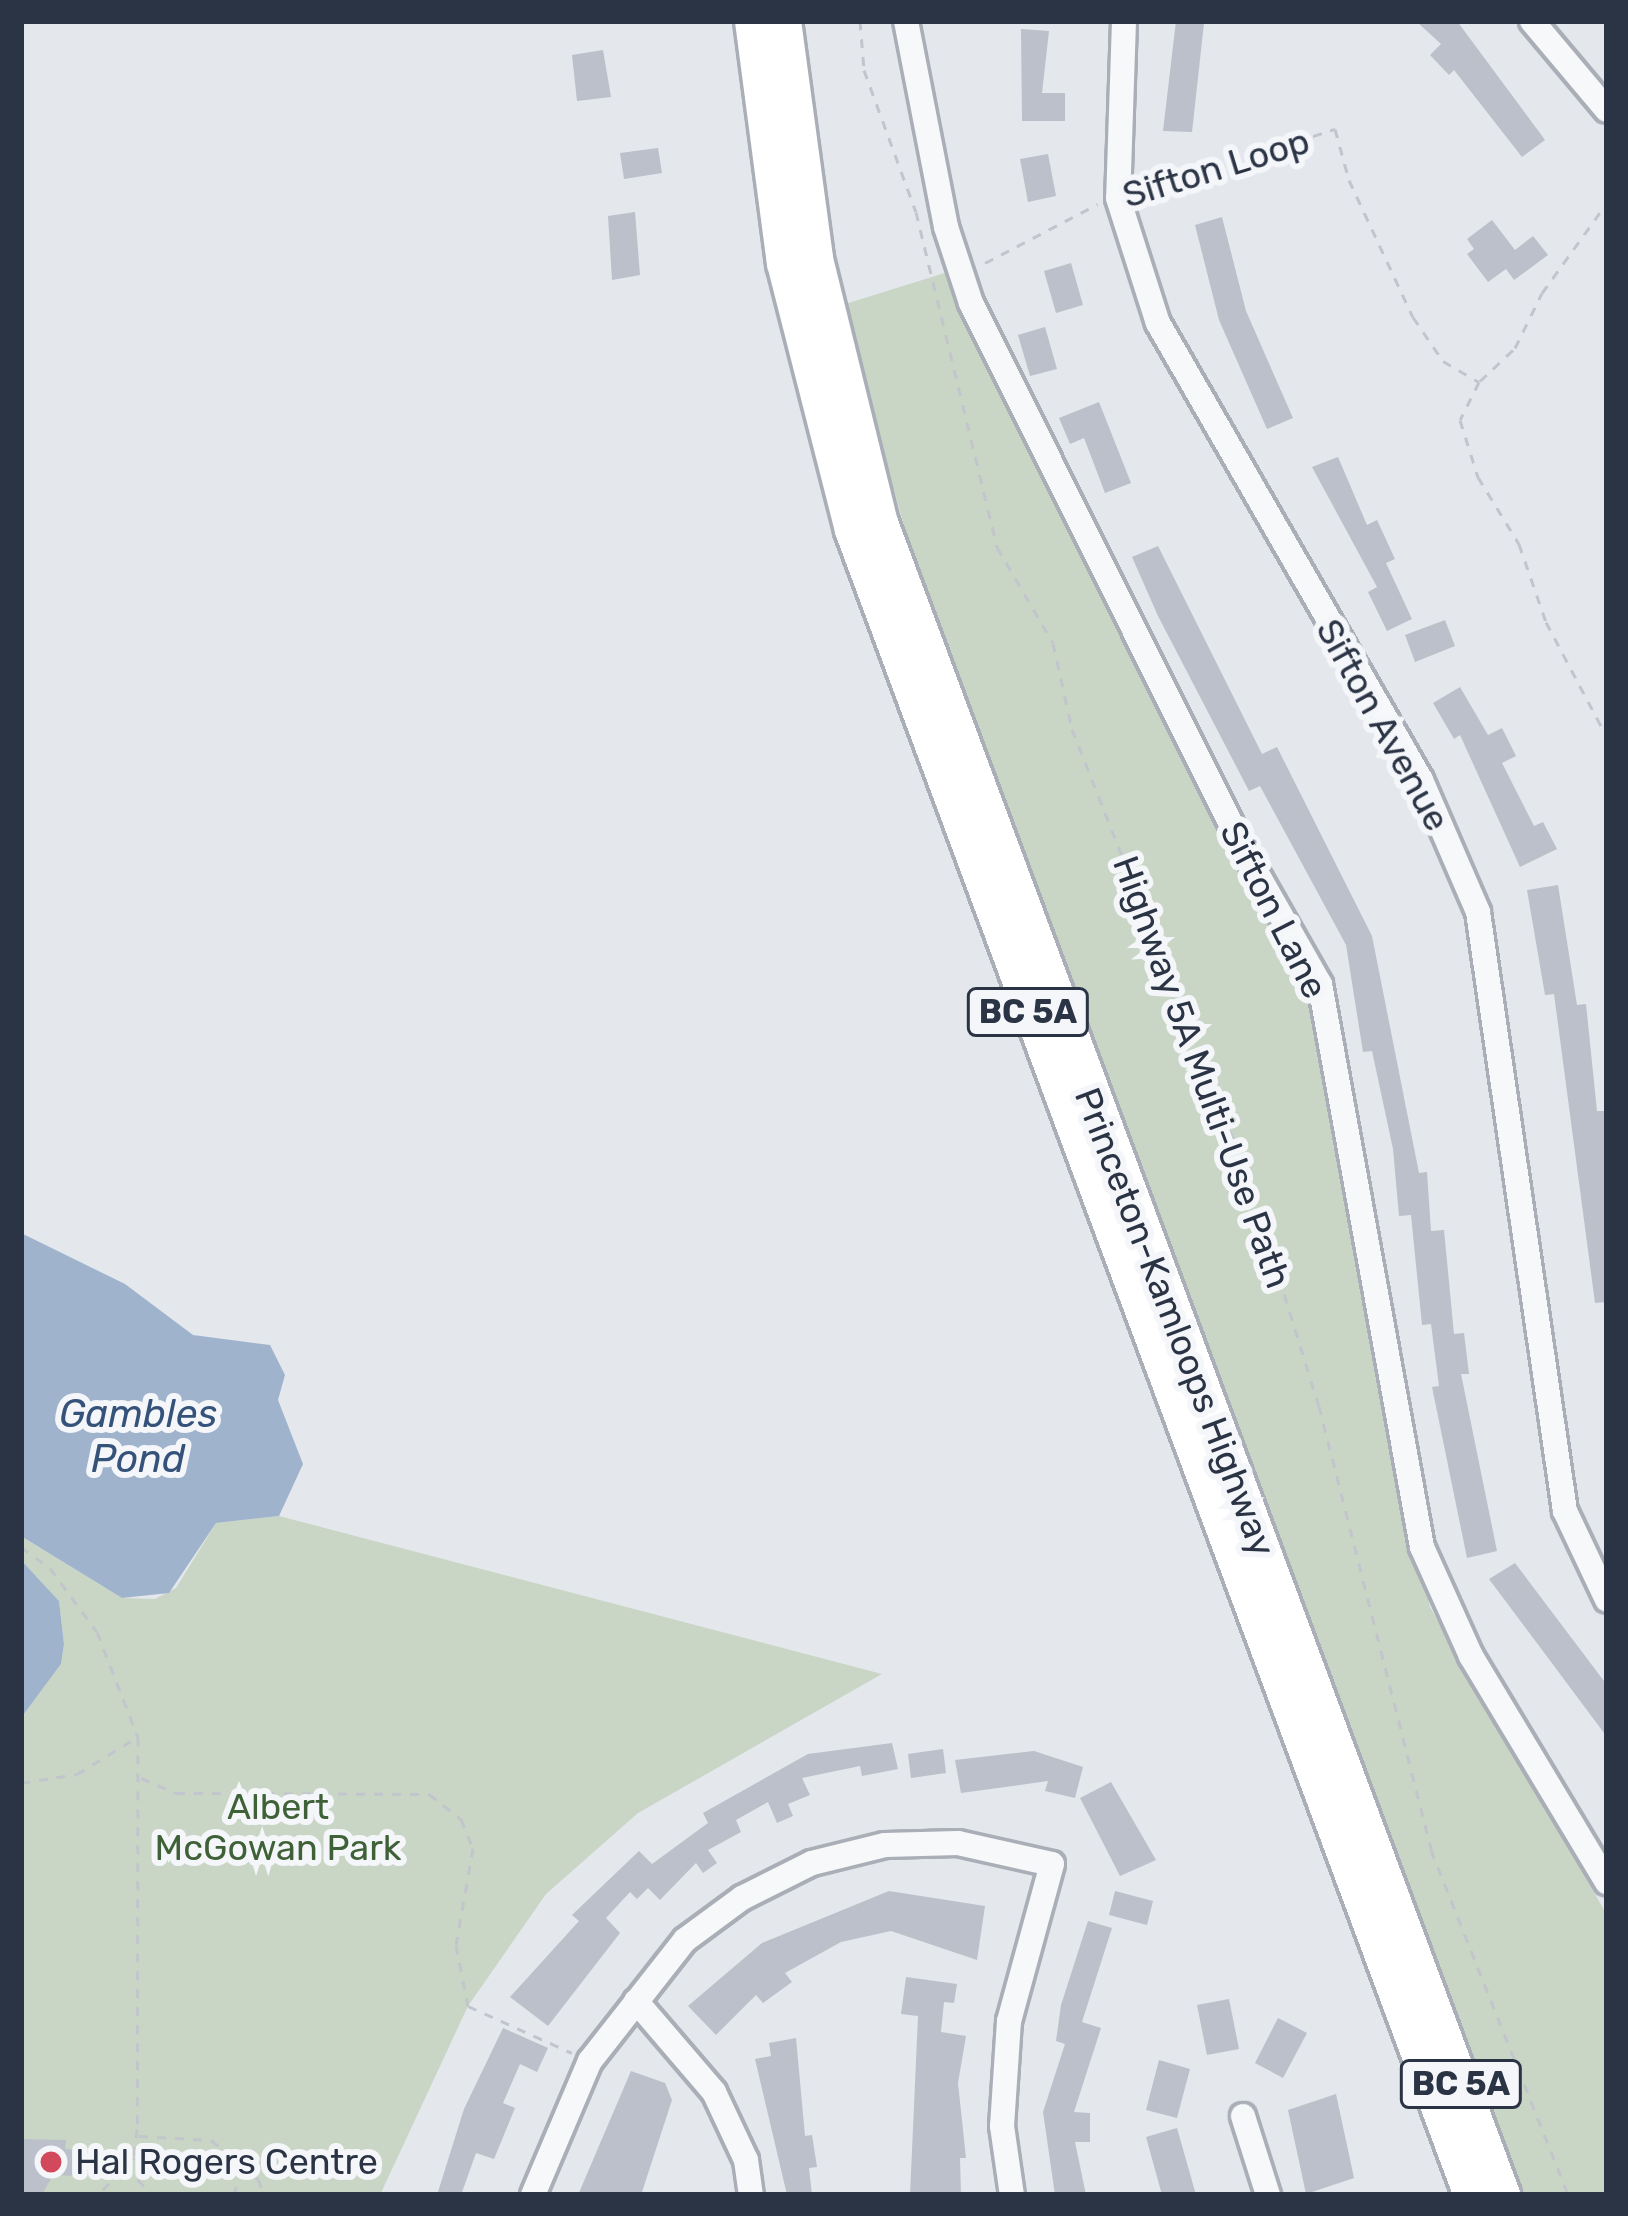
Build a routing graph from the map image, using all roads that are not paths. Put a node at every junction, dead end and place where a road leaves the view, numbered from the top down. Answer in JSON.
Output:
{"nodes":[{"id":1,"x":753,"y":21,"type":"edge"},
{"id":2,"x":783,"y":21,"type":"edge"},
{"id":3,"x":906,"y":21,"type":"edge"},
{"id":4,"x":1124,"y":21,"type":"edge"},
{"id":5,"x":1532,"y":21,"type":"edge"},
{"id":6,"x":1607,"y":110,"type":"edge"},
{"id":7,"x":1607,"y":1600,"type":"edge"},
{"id":8,"x":1607,"y":1882,"type":"edge"},
{"id":9,"x":636,"y":2001,"type":"junction"},
{"id":10,"x":1243,"y":2116,"type":"dead end"},
{"id":11,"x":533,"y":2195,"type":"edge"},
{"id":12,"x":751,"y":2195,"type":"edge"},
{"id":13,"x":1012,"y":2195,"type":"edge"},
{"id":14,"x":1268,"y":2195,"type":"edge"},
{"id":15,"x":1472,"y":2195,"type":"edge"},
{"id":16,"x":1502,"y":2195,"type":"edge"}],
"edges":[{"from":1,"to":15,"type":"main road","name":"Princeton-Kamloops Highway","number":"BC 5A"},
{"from":2,"to":16,"type":"main road","name":"Princeton-Kamloops Highway","number":"BC 5A"},
{"from":3,"to":8,"type":"street","name":"Sifton Lane"},
{"from":4,"to":7,"type":"street","name":"Sifton Avenue"},
{"from":5,"to":6,"type":"street"},
{"from":9,"to":11,"type":"street"},
{"from":9,"to":12,"type":"street"},
{"from":9,"to":13,"type":"street"},
{"from":10,"to":14,"type":"street"}]}
